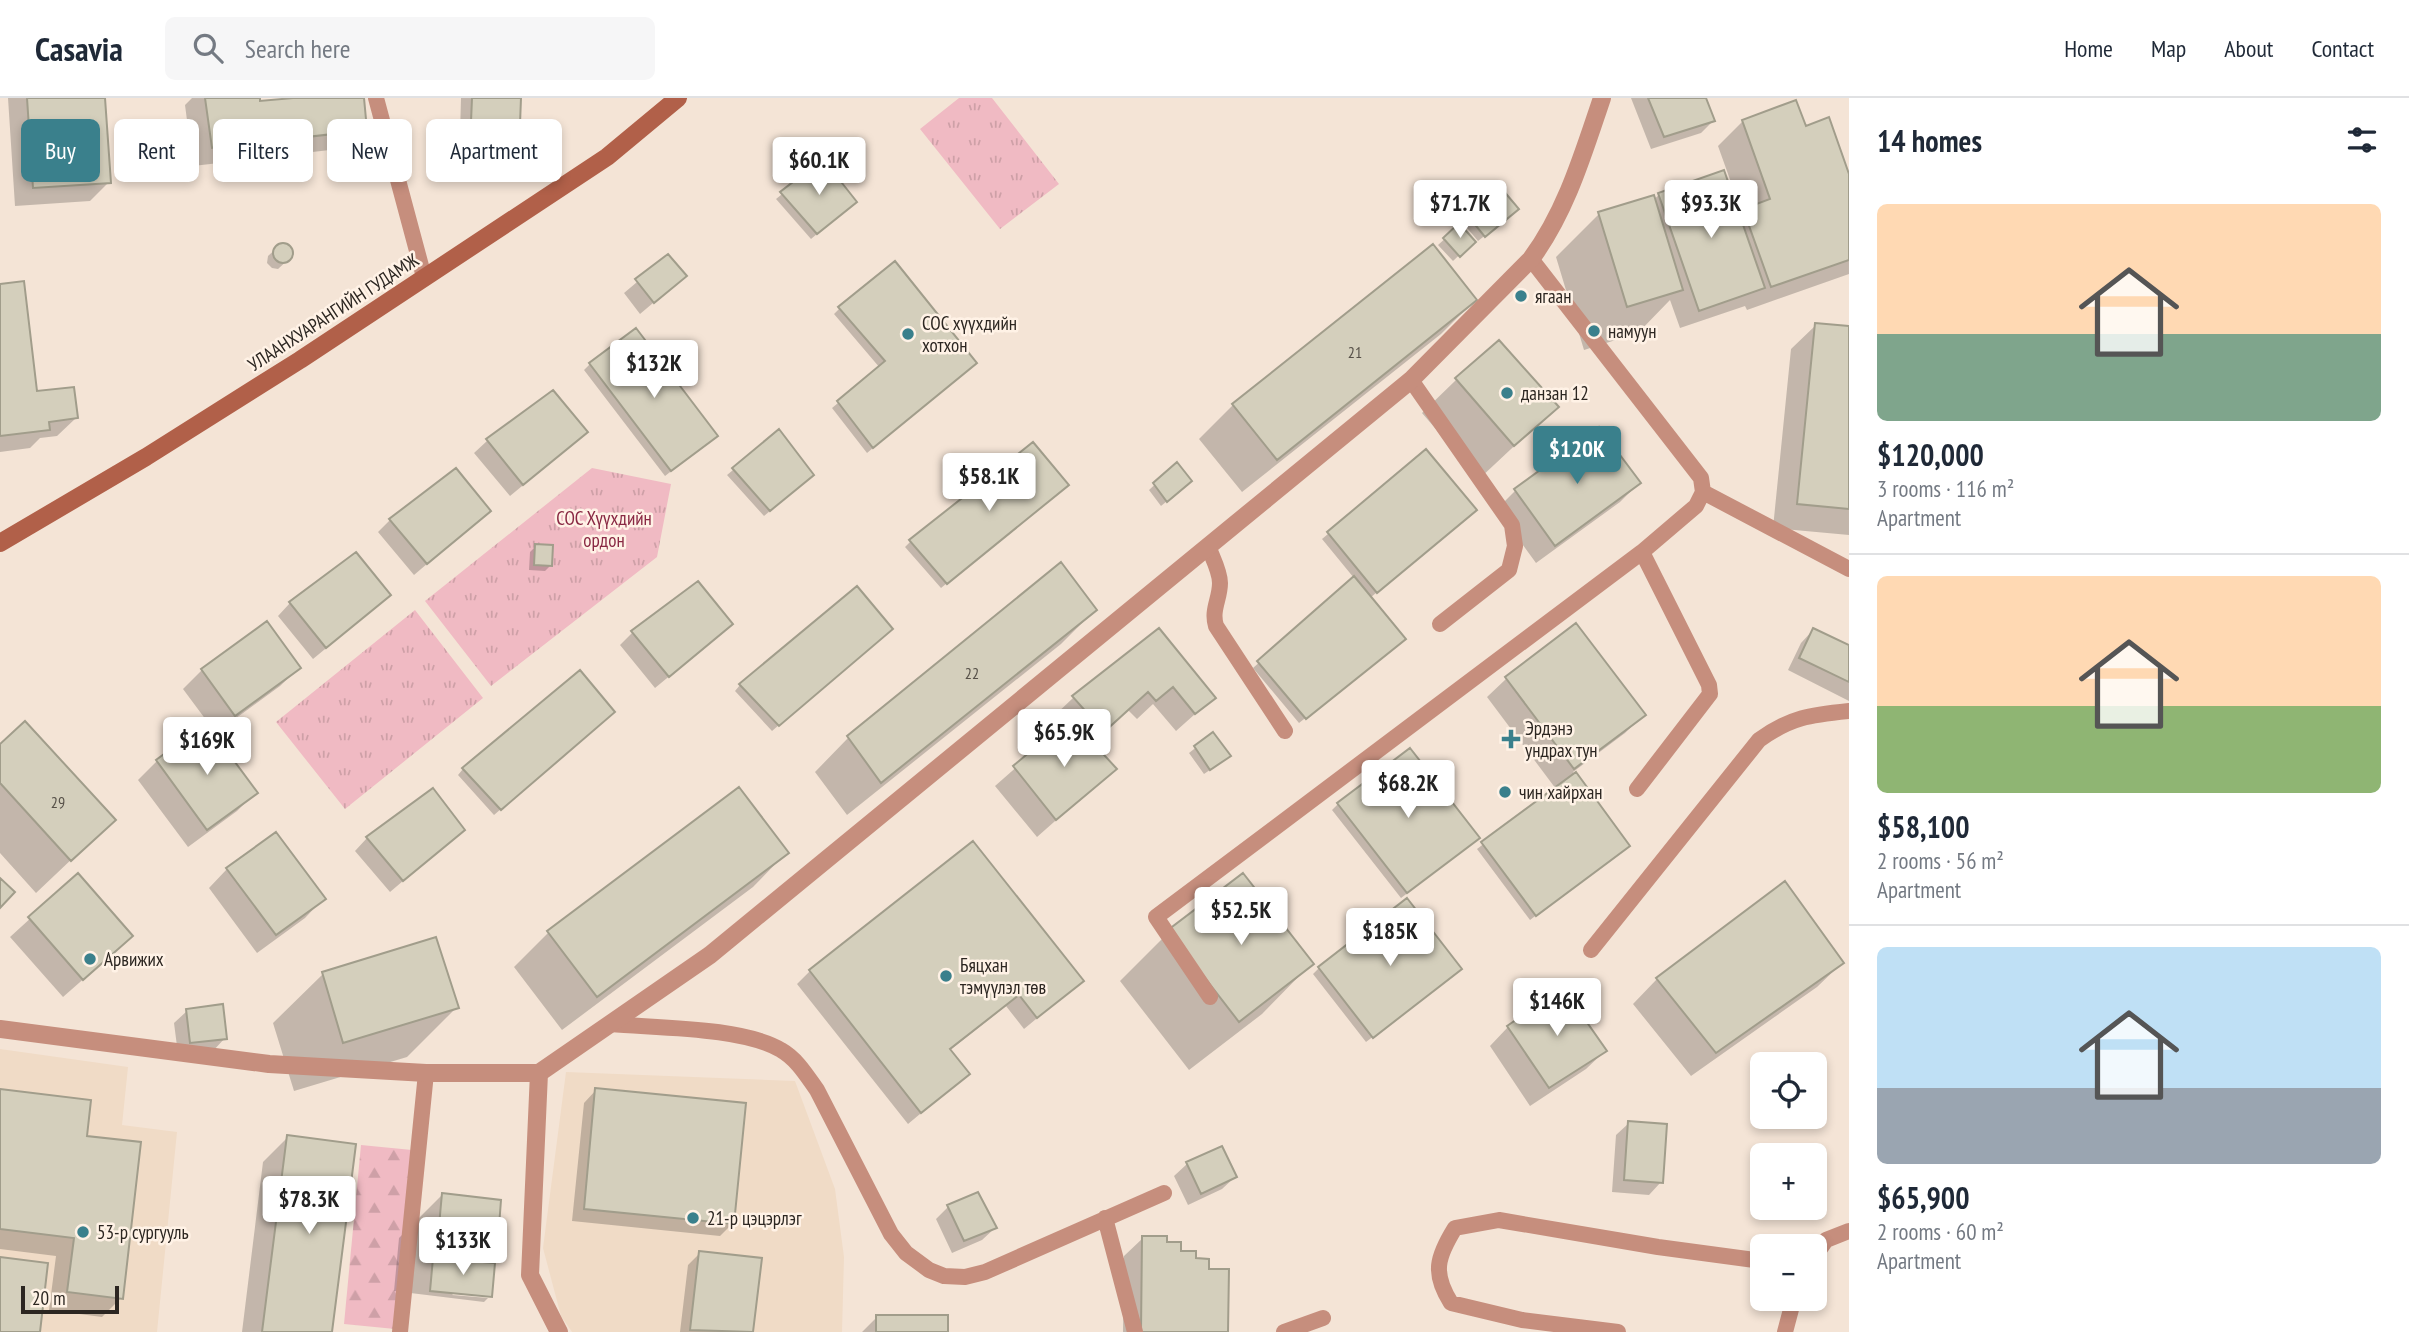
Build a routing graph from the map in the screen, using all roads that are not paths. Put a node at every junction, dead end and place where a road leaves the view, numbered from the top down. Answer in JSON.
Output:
{"nodes":[{"id":1,"x":376,"y":98,"type":"edge"},
{"id":2,"x":678,"y":98,"type":"edge"},
{"id":3,"x":1602,"y":98,"type":"edge"},
{"id":4,"x":1531,"y":259,"type":"junction"},
{"id":5,"x":424,"y":277,"type":"junction"},
{"id":6,"x":1411,"y":380,"type":"junction"},
{"id":7,"x":1703,"y":492,"type":"junction"},
{"id":8,"x":0,"y":543,"type":"edge"},
{"id":9,"x":1208,"y":546,"type":"junction"},
{"id":10,"x":1642,"y":552,"type":"junction"},
{"id":11,"x":1849,"y":569,"type":"edge"},
{"id":12,"x":1440,"y":624,"type":"dead end"},
{"id":13,"x":1849,"y":711,"type":"edge"},
{"id":14,"x":1285,"y":731,"type":"dead end"},
{"id":15,"x":1637,"y":789,"type":"dead end"},
{"id":16,"x":1591,"y":950,"type":"dead end"},
{"id":17,"x":1210,"y":997,"type":"dead end"},
{"id":18,"x":611,"y":1024,"type":"junction"},
{"id":19,"x":0,"y":1029,"type":"edge"},
{"id":20,"x":426,"y":1073,"type":"junction"},
{"id":21,"x":539,"y":1073,"type":"junction"},
{"id":22,"x":1164,"y":1193,"type":"dead end"},
{"id":23,"x":1105,"y":1218,"type":"junction"},
{"id":24,"x":1849,"y":1231,"type":"edge"},
{"id":25,"x":1827,"y":1240,"type":"edge"},
{"id":26,"x":1750,"y":1259,"type":"edge"},
{"id":27,"x":1791,"y":1311,"type":"edge"},
{"id":28,"x":1323,"y":1318,"type":"dead end"},
{"id":29,"x":400,"y":1332,"type":"edge"},
{"id":30,"x":559,"y":1332,"type":"edge"},
{"id":31,"x":1135,"y":1332,"type":"edge"},
{"id":32,"x":1284,"y":1332,"type":"edge"},
{"id":33,"x":1618,"y":1332,"type":"edge"},
{"id":34,"x":1785,"y":1332,"type":"edge"}],
"edges":[{"from":1,"to":5,"type":"lane"},
{"from":2,"to":5,"type":"main road","name":"УЛААНХУАРАНГИЙН ГУДАМЖ"},
{"from":3,"to":4,"type":"street"},
{"from":4,"to":6,"type":"street"},
{"from":4,"to":7,"type":"lane"},
{"from":5,"to":8,"type":"main road","name":"УЛААНХУАРАНГИЙН ГУДАМЖ"},
{"from":6,"to":9,"type":"street"},
{"from":6,"to":12,"type":"lane"},
{"from":7,"to":10,"type":"lane"},
{"from":7,"to":11,"type":"lane"},
{"from":9,"to":14,"type":"lane"},
{"from":9,"to":18,"type":"street"},
{"from":10,"to":15,"type":"lane"},
{"from":10,"to":17,"type":"lane"},
{"from":13,"to":16,"type":"lane"},
{"from":18,"to":21,"type":"street"},
{"from":18,"to":23,"type":"lane"},
{"from":19,"to":20,"type":"street"},
{"from":20,"to":21,"type":"street"},
{"from":20,"to":29,"type":"lane"},
{"from":21,"to":30,"type":"street"},
{"from":22,"to":23,"type":"lane"},
{"from":23,"to":31,"type":"lane"},
{"from":24,"to":25,"type":"lane"},
{"from":26,"to":33,"type":"lane"},
{"from":27,"to":34,"type":"lane"},
{"from":28,"to":32,"type":"lane"}]}
